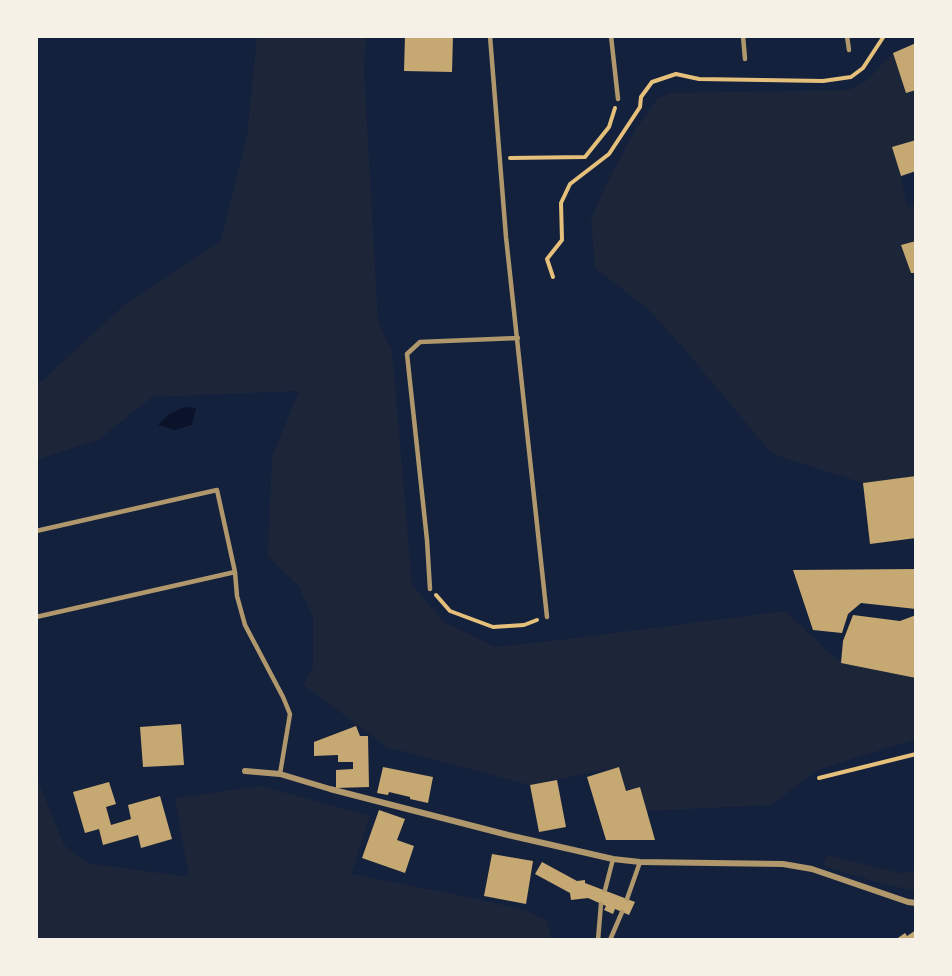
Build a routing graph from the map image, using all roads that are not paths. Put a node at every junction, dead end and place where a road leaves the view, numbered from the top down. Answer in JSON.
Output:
{"nodes":[{"id":1,"x":489,"y":36,"type":"edge"},
{"id":2,"x":611,"y":36,"type":"edge"},
{"id":3,"x":743,"y":36,"type":"edge"},
{"id":4,"x":847,"y":36,"type":"edge"},
{"id":5,"x":849,"y":50,"type":"dead end"},
{"id":6,"x":745,"y":59,"type":"dead end"},
{"id":7,"x":618,"y":99,"type":"road end"},
{"id":8,"x":518,"y":338,"type":"junction"},
{"id":9,"x":36,"y":531,"type":"edge"},
{"id":10,"x":235,"y":572,"type":"junction"},
{"id":11,"x":430,"y":588,"type":"road end"},
{"id":12,"x":36,"y":617,"type":"edge"},
{"id":13,"x":547,"y":617,"type":"road end"},
{"id":14,"x":245,"y":771,"type":"dead end"},
{"id":15,"x":280,"y":774,"type":"junction"},
{"id":16,"x":613,"y":859,"type":"junction"},
{"id":17,"x":640,"y":862,"type":"junction"},
{"id":18,"x":605,"y":890,"type":"dead end"},
{"id":19,"x":627,"y":899,"type":"dead end"},
{"id":20,"x":916,"y":903,"type":"edge"},
{"id":21,"x":601,"y":904,"type":"dead end"},
{"id":22,"x":622,"y":912,"type":"dead end"},
{"id":23,"x":598,"y":940,"type":"edge"},
{"id":24,"x":610,"y":940,"type":"edge"}],
"edges":[{"from":1,"to":8,"type":"lane"},
{"from":2,"to":7,"type":"lane"},
{"from":3,"to":6,"type":"lane"},
{"from":4,"to":5,"type":"lane"},
{"from":8,"to":11,"type":"lane"},
{"from":8,"to":13,"type":"lane"},
{"from":9,"to":10,"type":"lane"},
{"from":10,"to":12,"type":"lane"},
{"from":10,"to":15,"type":"lane"},
{"from":14,"to":15,"type":"street"},
{"from":15,"to":16,"type":"street"},
{"from":16,"to":17,"type":"street"},
{"from":16,"to":18,"type":"lane"},
{"from":17,"to":19,"type":"lane"},
{"from":17,"to":20,"type":"street"},
{"from":21,"to":23,"type":"lane"},
{"from":22,"to":24,"type":"lane"}]}
